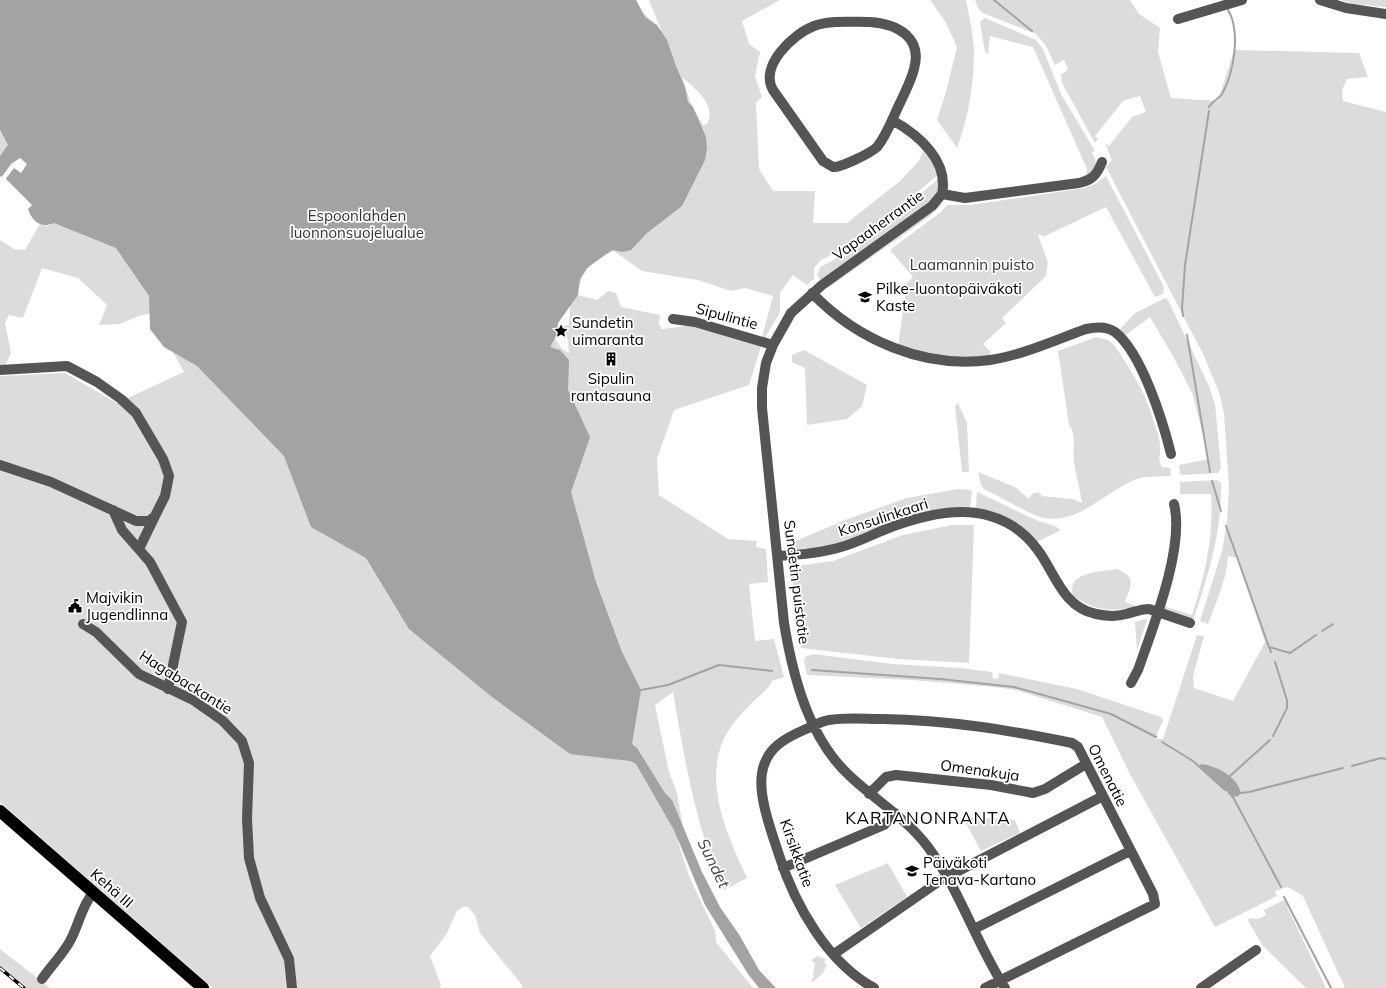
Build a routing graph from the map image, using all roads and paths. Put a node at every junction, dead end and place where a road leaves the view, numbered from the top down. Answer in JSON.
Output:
{"nodes":[{"id":1,"x":1242,"y":0,"type":"edge"},
{"id":2,"x":1320,"y":0,"type":"edge"},
{"id":3,"x":1386,"y":14,"type":"edge"},
{"id":4,"x":1178,"y":19,"type":"dead end"},
{"id":5,"x":892,"y":120,"type":"junction"},
{"id":6,"x":1102,"y":162,"type":"dead end"},
{"id":7,"x":942,"y":194,"type":"junction"},
{"id":8,"x":812,"y":293,"type":"junction"},
{"id":9,"x":673,"y":319,"type":"dead end"},
{"id":10,"x":773,"y":345,"type":"junction"},
{"id":11,"x":5,"y":370,"type":"edge"},
{"id":12,"x":1171,"y":454,"type":"dead end"},
{"id":13,"x":0,"y":465,"type":"edge"},
{"id":14,"x":1174,"y":504,"type":"dead end"},
{"id":15,"x":113,"y":510,"type":"junction"},
{"id":16,"x":155,"y":516,"type":"junction"},
{"id":17,"x":139,"y":549,"type":"junction"},
{"id":18,"x":778,"y":556,"type":"junction"},
{"id":19,"x":1158,"y":611,"type":"junction"},
{"id":20,"x":1190,"y":623,"type":"dead end"},
{"id":21,"x":83,"y":624,"type":"dead end"},
{"id":22,"x":1131,"y":683,"type":"dead end"},
{"id":23,"x":168,"y":689,"type":"junction"},
{"id":24,"x":812,"y":726,"type":"junction"},
{"id":25,"x":1086,"y":764,"type":"junction"},
{"id":26,"x":869,"y":794,"type":"junction"},
{"id":27,"x":1102,"y":796,"type":"junction"},
{"id":28,"x":0,"y":811,"type":"edge"},
{"id":29,"x":895,"y":813,"type":"junction"},
{"id":30,"x":1130,"y":851,"type":"junction"},
{"id":31,"x":783,"y":868,"type":"junction"},
{"id":32,"x":947,"y":876,"type":"junction"},
{"id":33,"x":94,"y":893,"type":"junction"},
{"id":34,"x":974,"y":929,"type":"junction"},
{"id":35,"x":1256,"y":950,"type":"dead end"},
{"id":36,"x":834,"y":954,"type":"junction"},
{"id":37,"x":42,"y":979,"type":"dead end"},
{"id":38,"x":1003,"y":985,"type":"edge"},
{"id":39,"x":203,"y":988,"type":"edge"},
{"id":40,"x":292,"y":988,"type":"edge"},
{"id":41,"x":874,"y":988,"type":"edge"},
{"id":42,"x":985,"y":988,"type":"edge"},
{"id":43,"x":1201,"y":988,"type":"edge"}],
"edges":[{"from":1,"to":4,"type":"street"},
{"from":2,"to":3,"type":"street"},
{"from":5,"to":5,"type":"street"},
{"from":5,"to":7,"type":"street","name":"Vapaaherrantie"},
{"from":6,"to":7,"type":"street"},
{"from":7,"to":8,"type":"street","name":"Vapaaherrantie"},
{"from":8,"to":10,"type":"street","name":"Sundetin puistotie"},
{"from":8,"to":12,"type":"street"},
{"from":9,"to":10,"type":"street","name":"Sipulintie"},
{"from":10,"to":18,"type":"street","name":"Sundetin puistotie"},
{"from":11,"to":16,"type":"street"},
{"from":13,"to":15,"type":"street"},
{"from":14,"to":19,"type":"street"},
{"from":15,"to":16,"type":"street"},
{"from":15,"to":17,"type":"street"},
{"from":16,"to":17,"type":"street"},
{"from":17,"to":23,"type":"street"},
{"from":18,"to":19,"type":"street","name":"Konsulinkaari"},
{"from":18,"to":24,"type":"street","name":"Sundetin puistotie"},
{"from":19,"to":20,"type":"street","name":"Konsulinkaari"},
{"from":19,"to":22,"type":"street"},
{"from":21,"to":23,"type":"street","name":"Hagabackantie"},
{"from":23,"to":40,"type":"street","name":"Hagabackantie"},
{"from":24,"to":25,"type":"street","name":"Omenatie"},
{"from":24,"to":26,"type":"street","name":"Sundetin puistotie"},
{"from":24,"to":31,"type":"street","name":"Kirsikkatie"},
{"from":25,"to":26,"type":"street","name":"Omenakuja"},
{"from":25,"to":27,"type":"street","name":"Omenatie"},
{"from":26,"to":29,"type":"street","name":"Sundetin puistotie"},
{"from":27,"to":30,"type":"street","name":"Omenatie"},
{"from":27,"to":32,"type":"street"},
{"from":28,"to":33,"type":"highway","name":"Kehä III"},
{"from":29,"to":31,"type":"street"},
{"from":29,"to":32,"type":"street","name":"Sundetin puistotie"},
{"from":30,"to":34,"type":"street"},
{"from":30,"to":38,"type":"street","name":"Omenatie"},
{"from":31,"to":36,"type":"street","name":"Kirsikkatie"},
{"from":32,"to":34,"type":"street","name":"Sundetin puistotie"},
{"from":32,"to":36,"type":"street"},
{"from":33,"to":37,"type":"street"},
{"from":33,"to":39,"type":"highway","name":"Kehä III"},
{"from":34,"to":38,"type":"street","name":"Sundetin puistotie"},
{"from":35,"to":43,"type":"street"},
{"from":36,"to":41,"type":"street","name":"Kirsikkatie"},
{"from":38,"to":42,"type":"street"}]}
